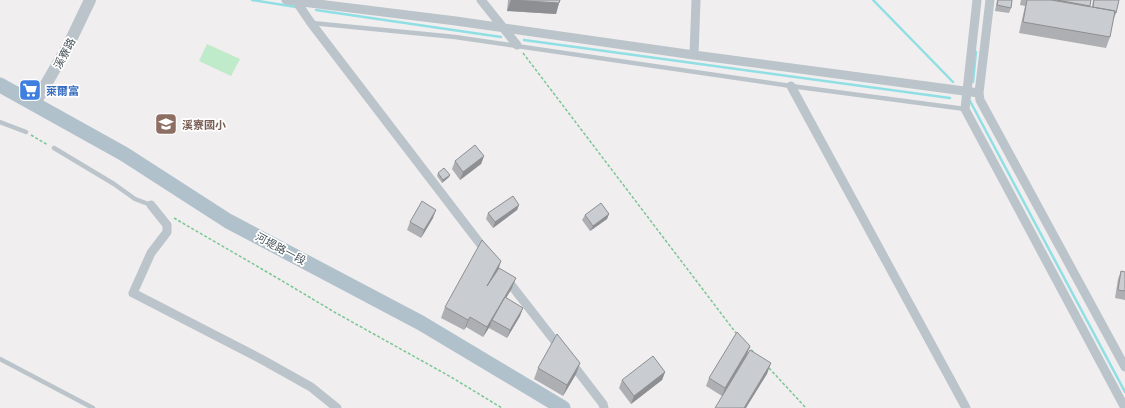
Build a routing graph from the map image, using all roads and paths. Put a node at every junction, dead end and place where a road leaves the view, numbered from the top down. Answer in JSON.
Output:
{"nodes":[{"id":1,"x":90,"y":0,"type":"edge"},
{"id":2,"x":286,"y":0,"type":"edge"},
{"id":3,"x":481,"y":0,"type":"edge"},
{"id":4,"x":696,"y":0,"type":"edge"},
{"id":5,"x":977,"y":0,"type":"edge"},
{"id":6,"x":990,"y":0,"type":"edge"},
{"id":7,"x":296,"y":1,"type":"edge"},
{"id":8,"x":311,"y":23,"type":"junction"},
{"id":9,"x":504,"y":28,"type":"junction"},
{"id":10,"x":517,"y":45,"type":"junction"},
{"id":11,"x":694,"y":55,"type":"junction"},
{"id":12,"x":0,"y":85,"type":"edge"},
{"id":13,"x":791,"y":86,"type":"junction"},
{"id":14,"x":966,"y":92,"type":"junction"},
{"id":15,"x":979,"y":93,"type":"junction"},
{"id":16,"x":34,"y":105,"type":"junction"},
{"id":17,"x":965,"y":108,"type":"junction"},
{"id":18,"x":0,"y":122,"type":"edge"},
{"id":19,"x":26,"y":132,"type":"joint"},
{"id":20,"x":54,"y":148,"type":"joint"},
{"id":21,"x":151,"y":205,"type":"joint"},
{"id":22,"x":171,"y":216,"type":"dead end"},
{"id":23,"x":740,"y":337,"type":"edge"},
{"id":24,"x":745,"y":343,"type":"edge"},
{"id":25,"x":756,"y":354,"type":"edge"},
{"id":26,"x":0,"y":359,"type":"edge"},
{"id":27,"x":766,"y":366,"type":"edge"},
{"id":28,"x":1125,"y":367,"type":"edge"},
{"id":29,"x":93,"y":408,"type":"edge"},
{"id":30,"x":337,"y":408,"type":"edge"},
{"id":31,"x":502,"y":408,"type":"edge"},
{"id":32,"x":563,"y":408,"type":"edge"},
{"id":33,"x":604,"y":408,"type":"edge"},
{"id":34,"x":806,"y":408,"type":"edge"},
{"id":35,"x":966,"y":408,"type":"edge"},
{"id":36,"x":1125,"y":408,"type":"edge"}],
"edges":[{"from":1,"to":16,"type":"street","name":"溪寮路"},
{"from":2,"to":7,"type":"street"},
{"from":3,"to":9,"type":"street"},
{"from":4,"to":11,"type":"street"},
{"from":5,"to":14,"type":"street"},
{"from":6,"to":15,"type":"street"},
{"from":7,"to":8,"type":"street"},
{"from":7,"to":9,"type":"street"},
{"from":8,"to":10,"type":"lane"},
{"from":8,"to":33,"type":"street"},
{"from":9,"to":10,"type":"street"},
{"from":9,"to":11,"type":"street"},
{"from":10,"to":13,"type":"lane"},
{"from":10,"to":23,"type":"path"},
{"from":11,"to":14,"type":"street"},
{"from":12,"to":16,"type":"main road","name":"河堤路一段"},
{"from":13,"to":17,"type":"lane"},
{"from":13,"to":35,"type":"street"},
{"from":14,"to":15,"type":"street"},
{"from":14,"to":17,"type":"street"},
{"from":15,"to":28,"type":"street"},
{"from":16,"to":32,"type":"main road","name":"河堤路一段"},
{"from":17,"to":36,"type":"street"},
{"from":18,"to":19,"type":"lane"},
{"from":19,"to":20,"type":"path"},
{"from":20,"to":21,"type":"lane"},
{"from":21,"to":30,"type":"street"},
{"from":22,"to":31,"type":"path"},
{"from":24,"to":25,"type":"path"},
{"from":26,"to":29,"type":"lane"},
{"from":27,"to":34,"type":"path"}]}
